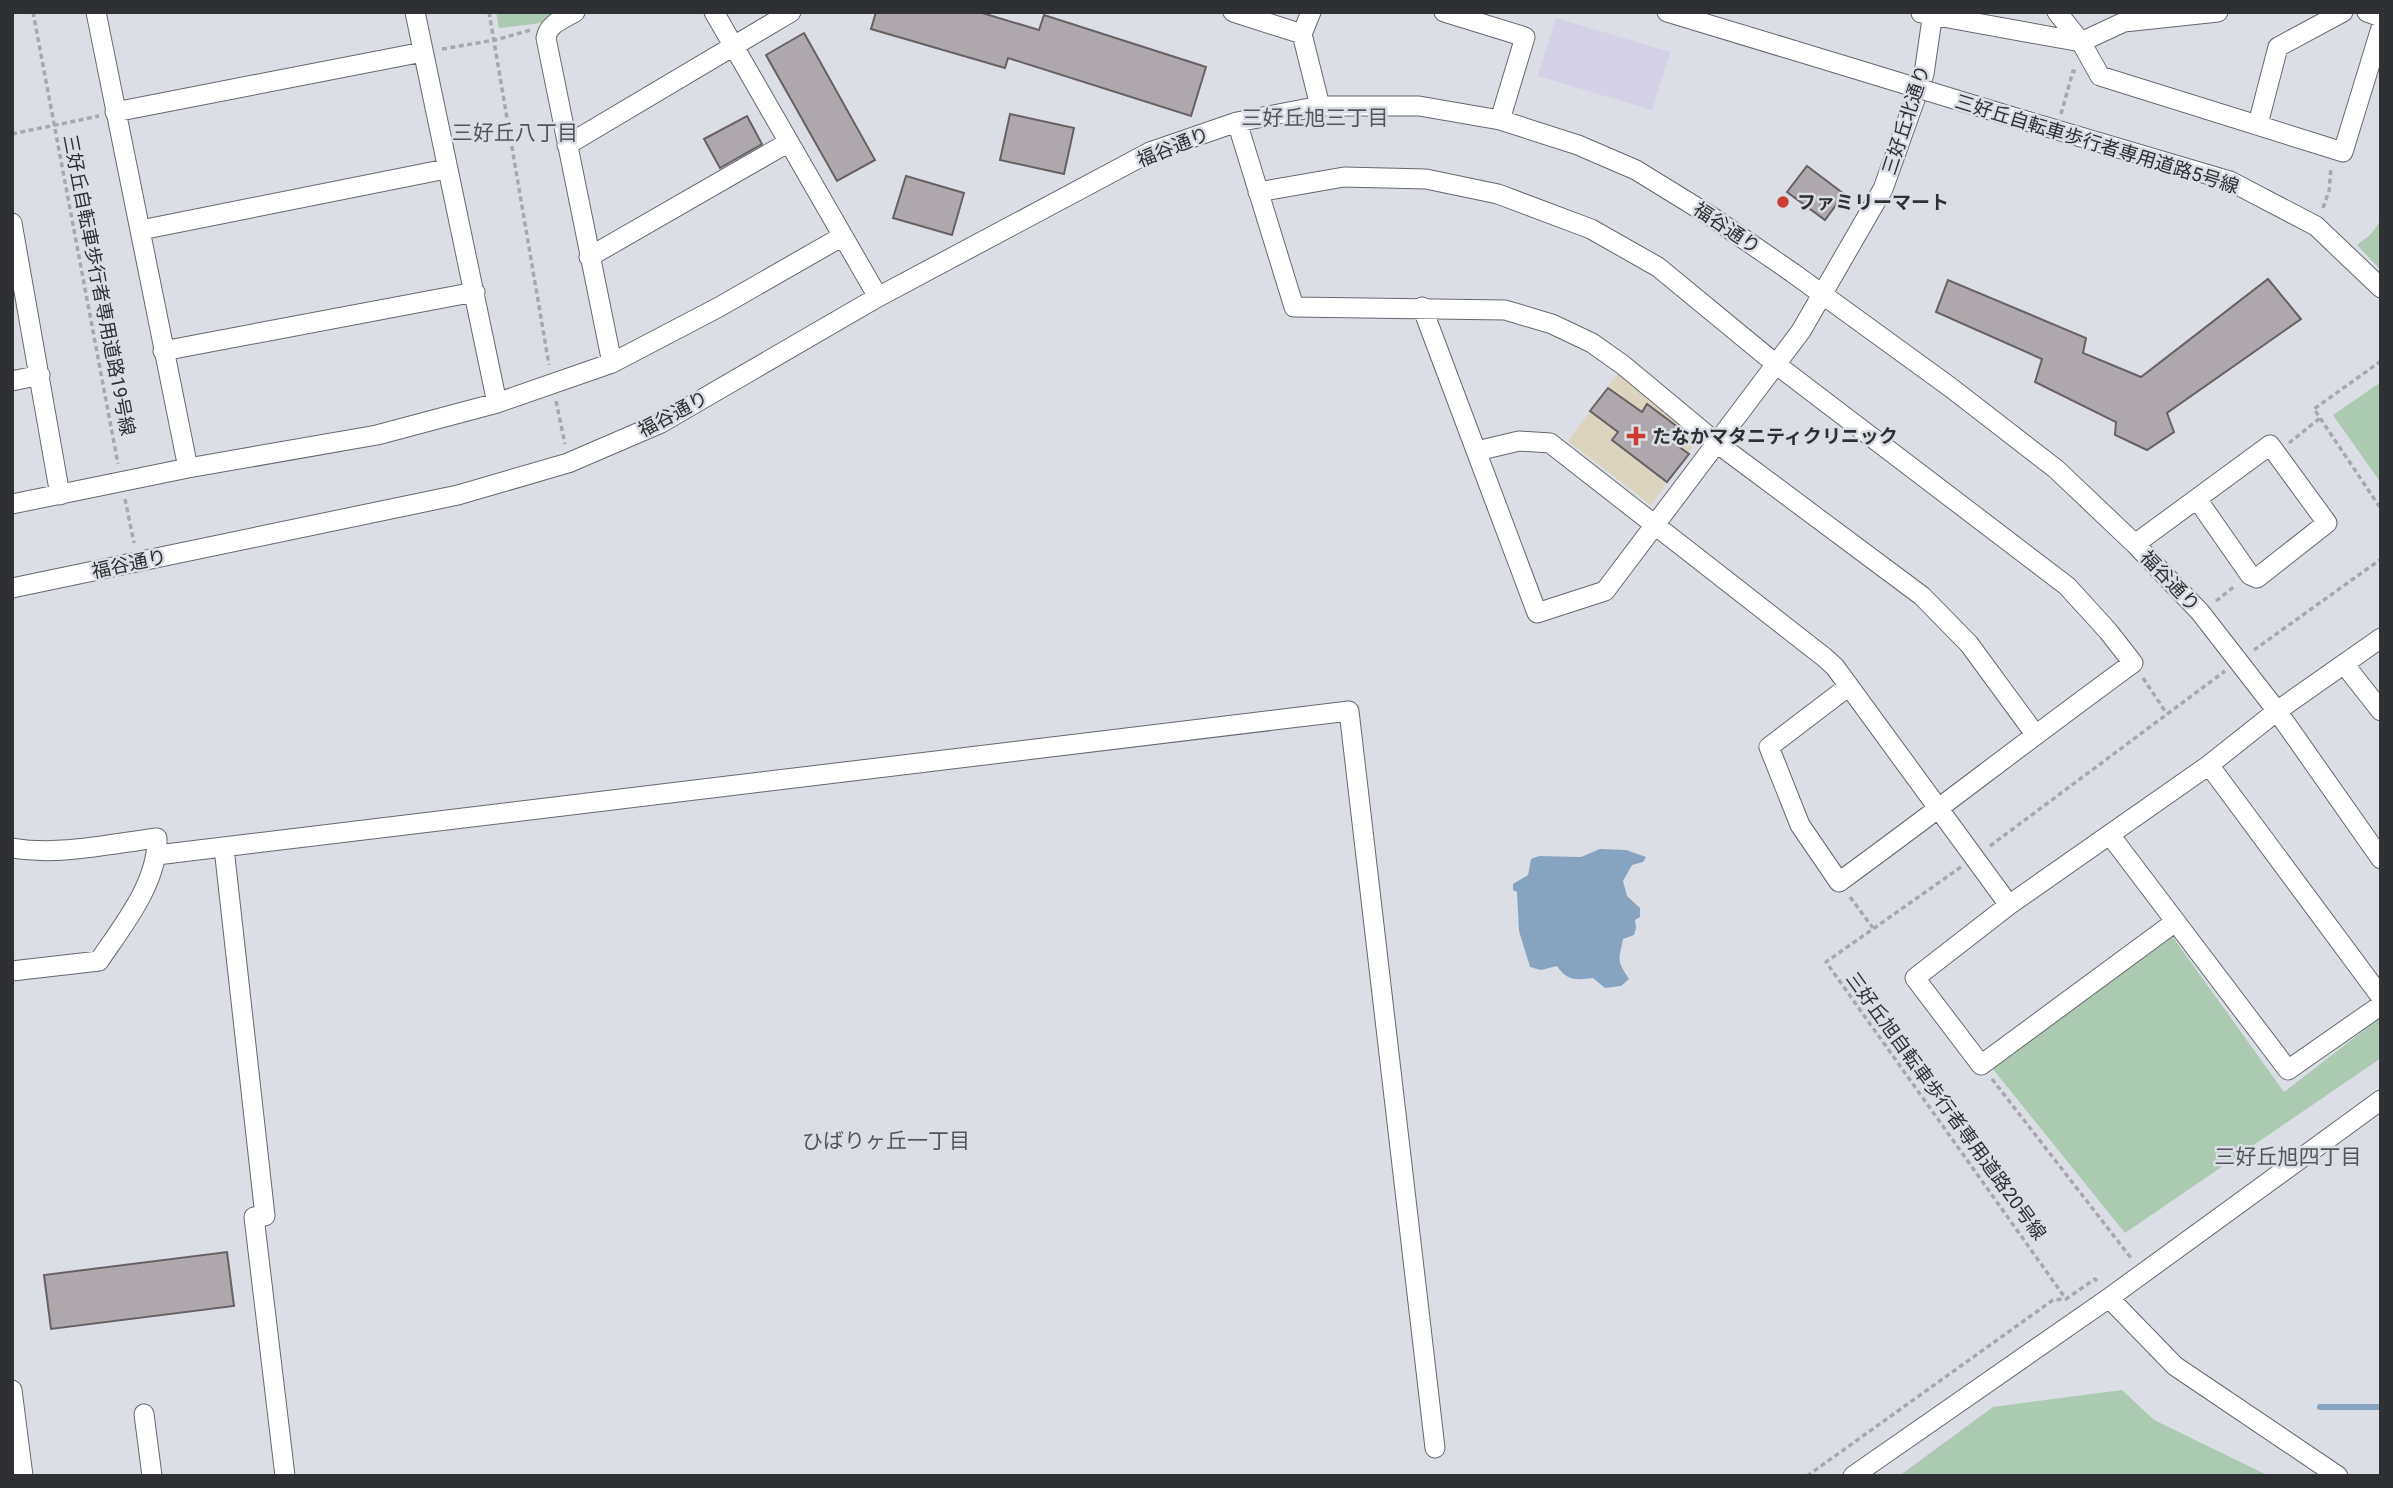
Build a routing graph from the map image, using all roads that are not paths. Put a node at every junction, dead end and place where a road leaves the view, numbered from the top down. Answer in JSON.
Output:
{"nodes":[{"id":1,"x":96,"y":12,"type":"edge"},
{"id":2,"x":415,"y":12,"type":"edge"},
{"id":3,"x":575,"y":12,"type":"edge"},
{"id":4,"x":714,"y":12,"type":"edge"},
{"id":5,"x":791,"y":12,"type":"edge"},
{"id":6,"x":1233,"y":12,"type":"edge"},
{"id":7,"x":1311,"y":12,"type":"edge"},
{"id":8,"x":1444,"y":12,"type":"edge"},
{"id":9,"x":1667,"y":12,"type":"edge"},
{"id":10,"x":2057,"y":12,"type":"edge"},
{"id":11,"x":2218,"y":12,"type":"edge"},
{"id":12,"x":2343,"y":12,"type":"edge"},
{"id":13,"x":2367,"y":12,"type":"edge"},
{"id":14,"x":1928,"y":14,"type":"edge"},
{"id":15,"x":2122,"y":17,"type":"edge"},
{"id":16,"x":2381,"y":17,"type":"edge"},
{"id":17,"x":2381,"y":28,"type":"edge"},
{"id":18,"x":1302,"y":34,"type":"junction"},
{"id":19,"x":2081,"y":41,"type":"junction"},
{"id":20,"x":734,"y":47,"type":"junction"},
{"id":21,"x":423,"y":52,"type":"junction"},
{"id":22,"x":1320,"y":106,"type":"junction"},
{"id":23,"x":114,"y":112,"type":"junction"},
{"id":24,"x":1500,"y":120,"type":"junction"},
{"id":25,"x":1237,"y":122,"type":"junction"},
{"id":26,"x":2258,"y":124,"type":"junction"},
{"id":27,"x":789,"y":142,"type":"junction"},
{"id":28,"x":567,"y":145,"type":"junction"},
{"id":29,"x":446,"y":169,"type":"junction"},
{"id":30,"x":1258,"y":192,"type":"junction"},
{"id":31,"x":12,"y":223,"type":"edge"},
{"id":32,"x":141,"y":230,"type":"junction"},
{"id":33,"x":843,"y":236,"type":"junction"},
{"id":34,"x":589,"y":257,"type":"junction"},
{"id":35,"x":16,"y":259,"type":"edge"},
{"id":36,"x":2381,"y":288,"type":"edge"},
{"id":37,"x":474,"y":292,"type":"junction"},
{"id":38,"x":1822,"y":296,"type":"junction"},
{"id":39,"x":878,"y":298,"type":"junction"},
{"id":40,"x":1422,"y":307,"type":"junction"},
{"id":41,"x":163,"y":351,"type":"junction"},
{"id":42,"x":612,"y":363,"type":"junction"},
{"id":43,"x":1777,"y":365,"type":"junction"},
{"id":44,"x":40,"y":375,"type":"junction"},
{"id":45,"x":12,"y":381,"type":"edge"},
{"id":46,"x":497,"y":403,"type":"junction"},
{"id":47,"x":1718,"y":444,"type":"junction"},
{"id":48,"x":1477,"y":451,"type":"junction"},
{"id":49,"x":188,"y":468,"type":"junction"},
{"id":50,"x":60,"y":495,"type":"junction"},
{"id":51,"x":2197,"y":499,"type":"junction"},
{"id":52,"x":12,"y":504,"type":"edge"},
{"id":53,"x":1653,"y":525,"type":"junction"},
{"id":54,"x":2135,"y":544,"type":"junction"},
{"id":55,"x":12,"y":588,"type":"edge"},
{"id":56,"x":2381,"y":638,"type":"edge"},
{"id":57,"x":2344,"y":664,"type":"junction"},
{"id":58,"x":1849,"y":686,"type":"junction"},
{"id":59,"x":2277,"y":711,"type":"junction"},
{"id":60,"x":2381,"y":711,"type":"edge"},
{"id":61,"x":2035,"y":734,"type":"junction"},
{"id":62,"x":2209,"y":765,"type":"junction"},
{"id":63,"x":1938,"y":810,"type":"junction"},
{"id":64,"x":2110,"y":835,"type":"junction"},
{"id":65,"x":12,"y":848,"type":"edge"},
{"id":66,"x":224,"y":848,"type":"junction"},
{"id":67,"x":157,"y":855,"type":"junction"},
{"id":68,"x":2381,"y":859,"type":"edge"},
{"id":69,"x":2009,"y":905,"type":"junction"},
{"id":70,"x":2175,"y":922,"type":"junction"},
{"id":71,"x":12,"y":971,"type":"edge"},
{"id":72,"x":2381,"y":997,"type":"edge"},
{"id":73,"x":2381,"y":1004,"type":"edge"},
{"id":74,"x":2381,"y":1100,"type":"edge"},
{"id":75,"x":2109,"y":1298,"type":"junction"},
{"id":76,"x":12,"y":1390,"type":"edge"},
{"id":77,"x":144,"y":1414,"type":"dead end"},
{"id":78,"x":1435,"y":1448,"type":"dead end"},
{"id":79,"x":23,"y":1476,"type":"edge"},
{"id":80,"x":152,"y":1476,"type":"edge"},
{"id":81,"x":285,"y":1476,"type":"edge"},
{"id":82,"x":1853,"y":1476,"type":"edge"},
{"id":83,"x":2338,"y":1476,"type":"edge"}],
"edges":[{"from":1,"to":23,"type":"street"},
{"from":2,"to":21,"type":"street"},
{"from":3,"to":28,"type":"street"},
{"from":4,"to":20,"type":"street"},
{"from":5,"to":20,"type":"street"},
{"from":6,"to":18,"type":"street"},
{"from":7,"to":18,"type":"street"},
{"from":8,"to":24,"type":"street"},
{"from":9,"to":36,"type":"street","name":"三好丘自転車歩行者専用道路5号線","bridge":true},
{"from":10,"to":19,"type":"street"},
{"from":11,"to":15,"type":"street"},
{"from":12,"to":26,"type":"street"},
{"from":13,"to":16,"type":"street"},
{"from":14,"to":19,"type":"street"},
{"from":14,"to":38,"type":"street","name":"三好丘北通り"},
{"from":15,"to":19,"type":"street"},
{"from":17,"to":26,"type":"street"},
{"from":18,"to":22,"type":"street"},
{"from":19,"to":26,"type":"street"},
{"from":20,"to":27,"type":"street"},
{"from":20,"to":28,"type":"street"},
{"from":21,"to":23,"type":"street"},
{"from":21,"to":29,"type":"street"},
{"from":22,"to":24,"type":"street","name":"福谷通り"},
{"from":22,"to":25,"type":"street","name":"福谷通り"},
{"from":23,"to":32,"type":"street"},
{"from":24,"to":38,"type":"street","name":"福谷通り"},
{"from":25,"to":30,"type":"street"},
{"from":25,"to":39,"type":"street","name":"福谷通り"},
{"from":27,"to":33,"type":"street"},
{"from":27,"to":34,"type":"street"},
{"from":28,"to":34,"type":"street"},
{"from":29,"to":32,"type":"street"},
{"from":29,"to":37,"type":"street"},
{"from":30,"to":40,"type":"street"},
{"from":30,"to":43,"type":"street"},
{"from":31,"to":35,"type":"street"},
{"from":32,"to":41,"type":"street"},
{"from":33,"to":39,"type":"street"},
{"from":33,"to":42,"type":"street"},
{"from":34,"to":42,"type":"street"},
{"from":35,"to":44,"type":"street"},
{"from":37,"to":41,"type":"street"},
{"from":37,"to":46,"type":"street"},
{"from":38,"to":43,"type":"street","name":"三好丘北通り"},
{"from":38,"to":54,"type":"street","name":"福谷通り"},
{"from":39,"to":55,"type":"street","name":"福谷通り"},
{"from":40,"to":47,"type":"street"},
{"from":40,"to":48,"type":"street"},
{"from":41,"to":49,"type":"street"},
{"from":42,"to":46,"type":"street"},
{"from":43,"to":47,"type":"street","name":"三好丘北通り"},
{"from":43,"to":61,"type":"street"},
{"from":44,"to":45,"type":"street"},
{"from":44,"to":50,"type":"street"},
{"from":46,"to":49,"type":"street"},
{"from":47,"to":53,"type":"street","name":"三好丘北通り"},
{"from":47,"to":61,"type":"street"},
{"from":48,"to":53,"type":"street"},
{"from":48,"to":53,"type":"street","name":"三好丘北通り"},
{"from":49,"to":50,"type":"street"},
{"from":50,"to":52,"type":"street"},
{"from":51,"to":51,"type":"street"},
{"from":51,"to":54,"type":"street"},
{"from":53,"to":58,"type":"street"},
{"from":54,"to":59,"type":"street","name":"福谷通り"},
{"from":56,"to":57,"type":"street"},
{"from":57,"to":59,"type":"street"},
{"from":57,"to":60,"type":"street"},
{"from":58,"to":63,"type":"street"},
{"from":58,"to":63,"type":"street"},
{"from":59,"to":62,"type":"street"},
{"from":59,"to":68,"type":"street","name":"福谷通り"},
{"from":61,"to":63,"type":"street"},
{"from":62,"to":64,"type":"street"},
{"from":62,"to":72,"type":"street"},
{"from":63,"to":69,"type":"street"},
{"from":64,"to":69,"type":"street"},
{"from":64,"to":70,"type":"street"},
{"from":65,"to":67,"type":"street"},
{"from":66,"to":67,"type":"street"},
{"from":66,"to":78,"type":"street"},
{"from":66,"to":81,"type":"street"},
{"from":67,"to":71,"type":"street"},
{"from":69,"to":70,"type":"street"},
{"from":70,"to":73,"type":"street"},
{"from":74,"to":75,"type":"street"},
{"from":75,"to":82,"type":"street"},
{"from":75,"to":83,"type":"street"},
{"from":76,"to":79,"type":"street"},
{"from":77,"to":80,"type":"street"}]}
